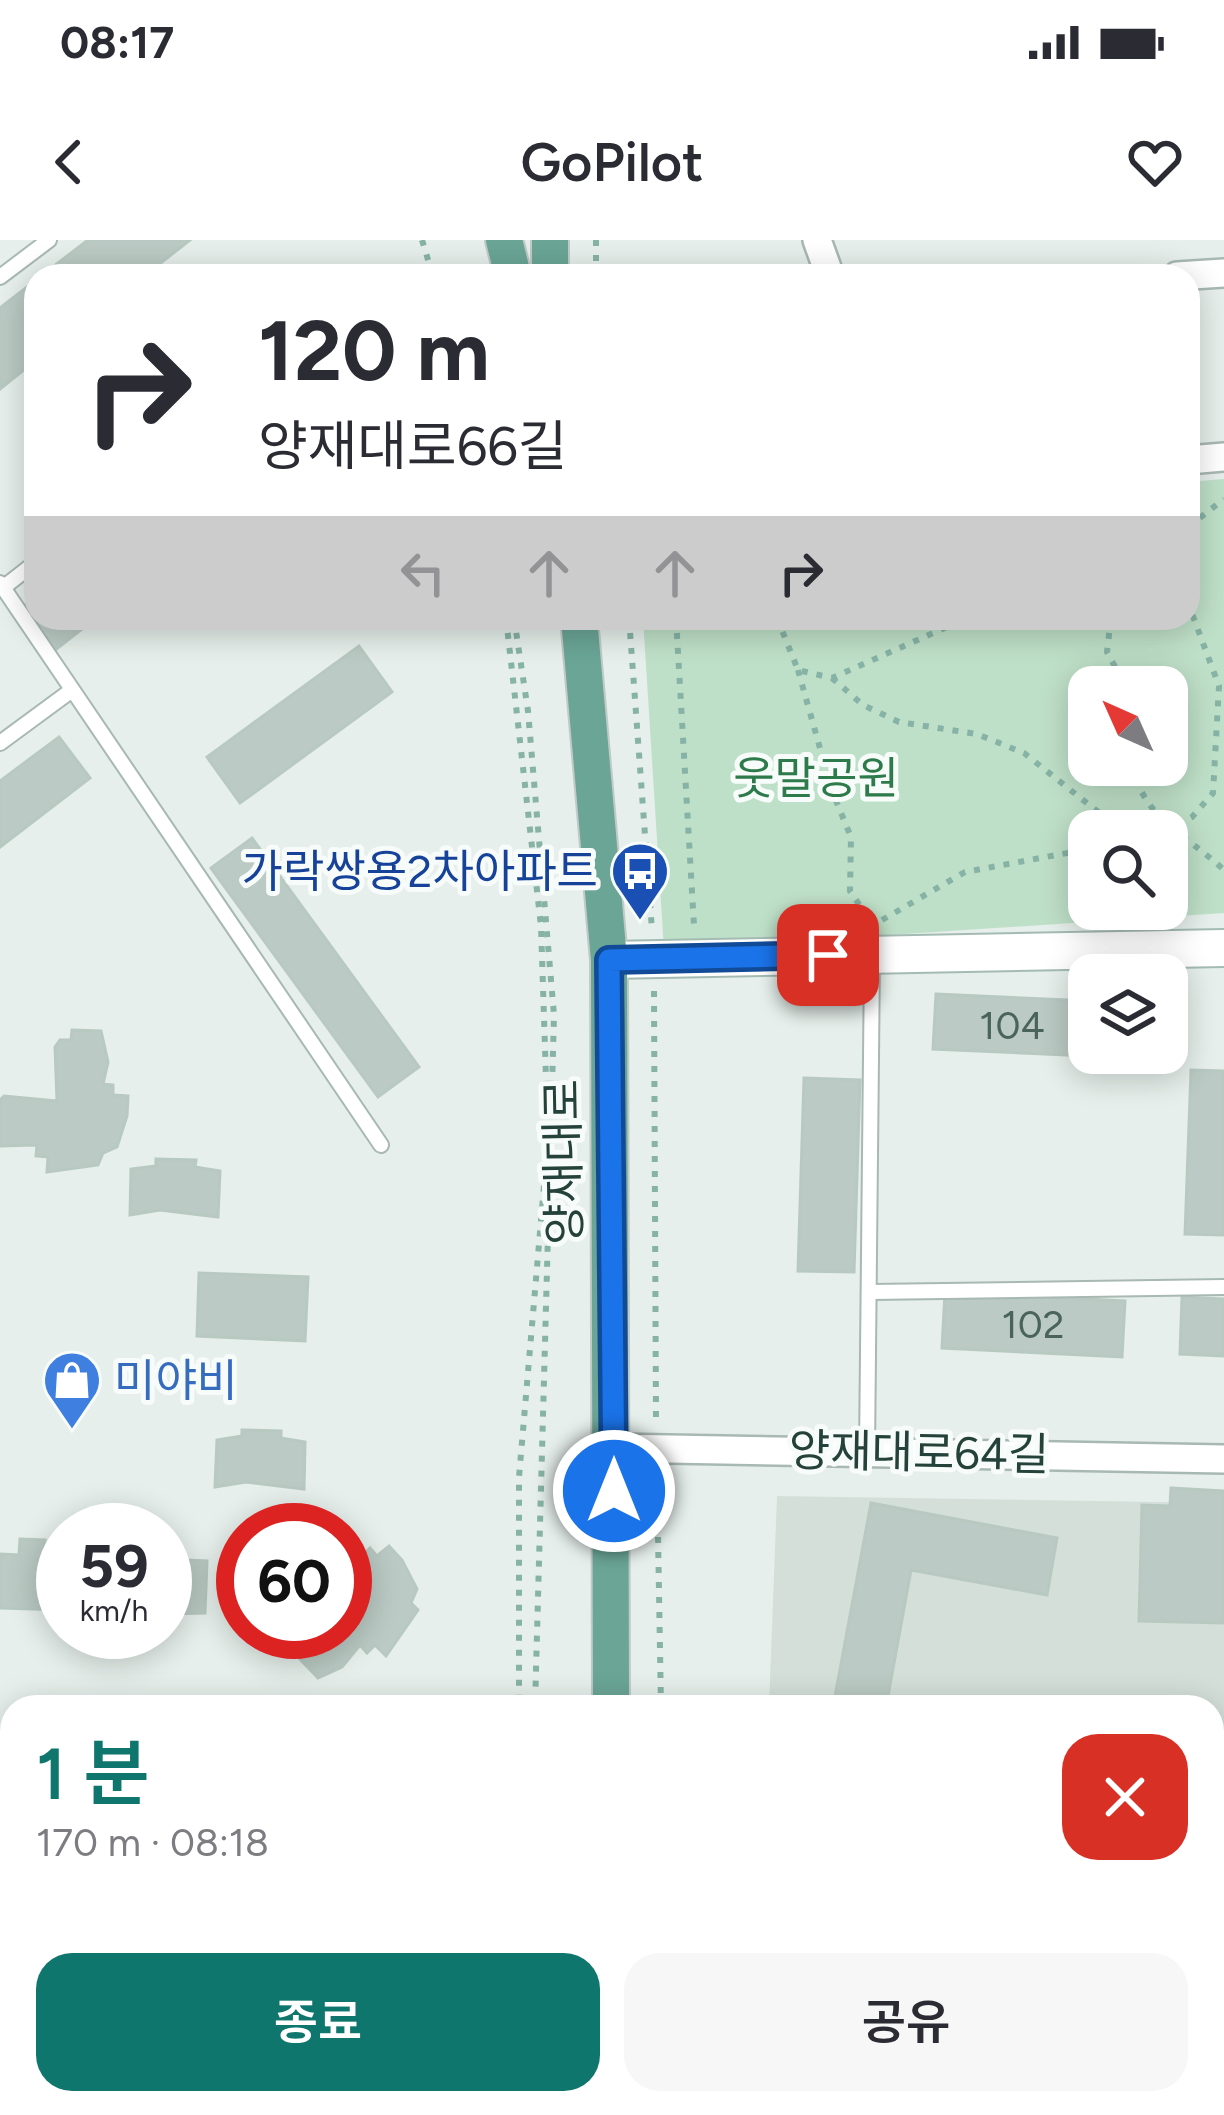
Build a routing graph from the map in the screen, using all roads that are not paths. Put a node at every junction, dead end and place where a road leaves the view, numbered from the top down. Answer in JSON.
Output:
{"nodes":[{"id":1,"x":49,"y":240,"type":"edge"},
{"id":2,"x":0,"y":277,"type":"edge"},
{"id":3,"x":2,"y":585,"type":"edge"},
{"id":4,"x":24,"y":618,"type":"edge"},
{"id":5,"x":32,"y":630,"type":"edge"},
{"id":6,"x":580,"y":630,"type":"edge"},
{"id":7,"x":72,"y":690,"type":"junction"},
{"id":8,"x":0,"y":742,"type":"edge"},
{"id":9,"x":872,"y":940,"type":"junction"},
{"id":10,"x":1224,"y":948,"type":"edge"},
{"id":11,"x":609,"y":960,"type":"junction"},
{"id":12,"x":380,"y":1145,"type":"dead end"},
{"id":13,"x":1224,"y":1287,"type":"edge"},
{"id":14,"x":870,"y":1292,"type":"junction"},
{"id":15,"x":614,"y":1448,"type":"junction"},
{"id":16,"x":867,"y":1450,"type":"junction"},
{"id":17,"x":1224,"y":1459,"type":"edge"},
{"id":18,"x":610,"y":1695,"type":"edge"}],
"edges":[{"from":1,"to":2,"type":"lane"},
{"from":3,"to":4,"type":"lane"},
{"from":5,"to":7,"type":"lane"},
{"from":6,"to":11,"type":"main road","name":"양재대로"},
{"from":7,"to":8,"type":"lane"},
{"from":7,"to":12,"type":"lane"},
{"from":9,"to":10,"type":"street"},
{"from":9,"to":11,"type":"street"},
{"from":9,"to":14,"type":"lane"},
{"from":11,"to":15,"type":"main road","name":"양재대로"},
{"from":13,"to":14,"type":"lane"},
{"from":14,"to":16,"type":"lane"},
{"from":15,"to":16,"type":"street","name":"양재대로64길"},
{"from":15,"to":18,"type":"main road","name":"양재대로"},
{"from":16,"to":17,"type":"street","name":"양재대로64길"}]}
